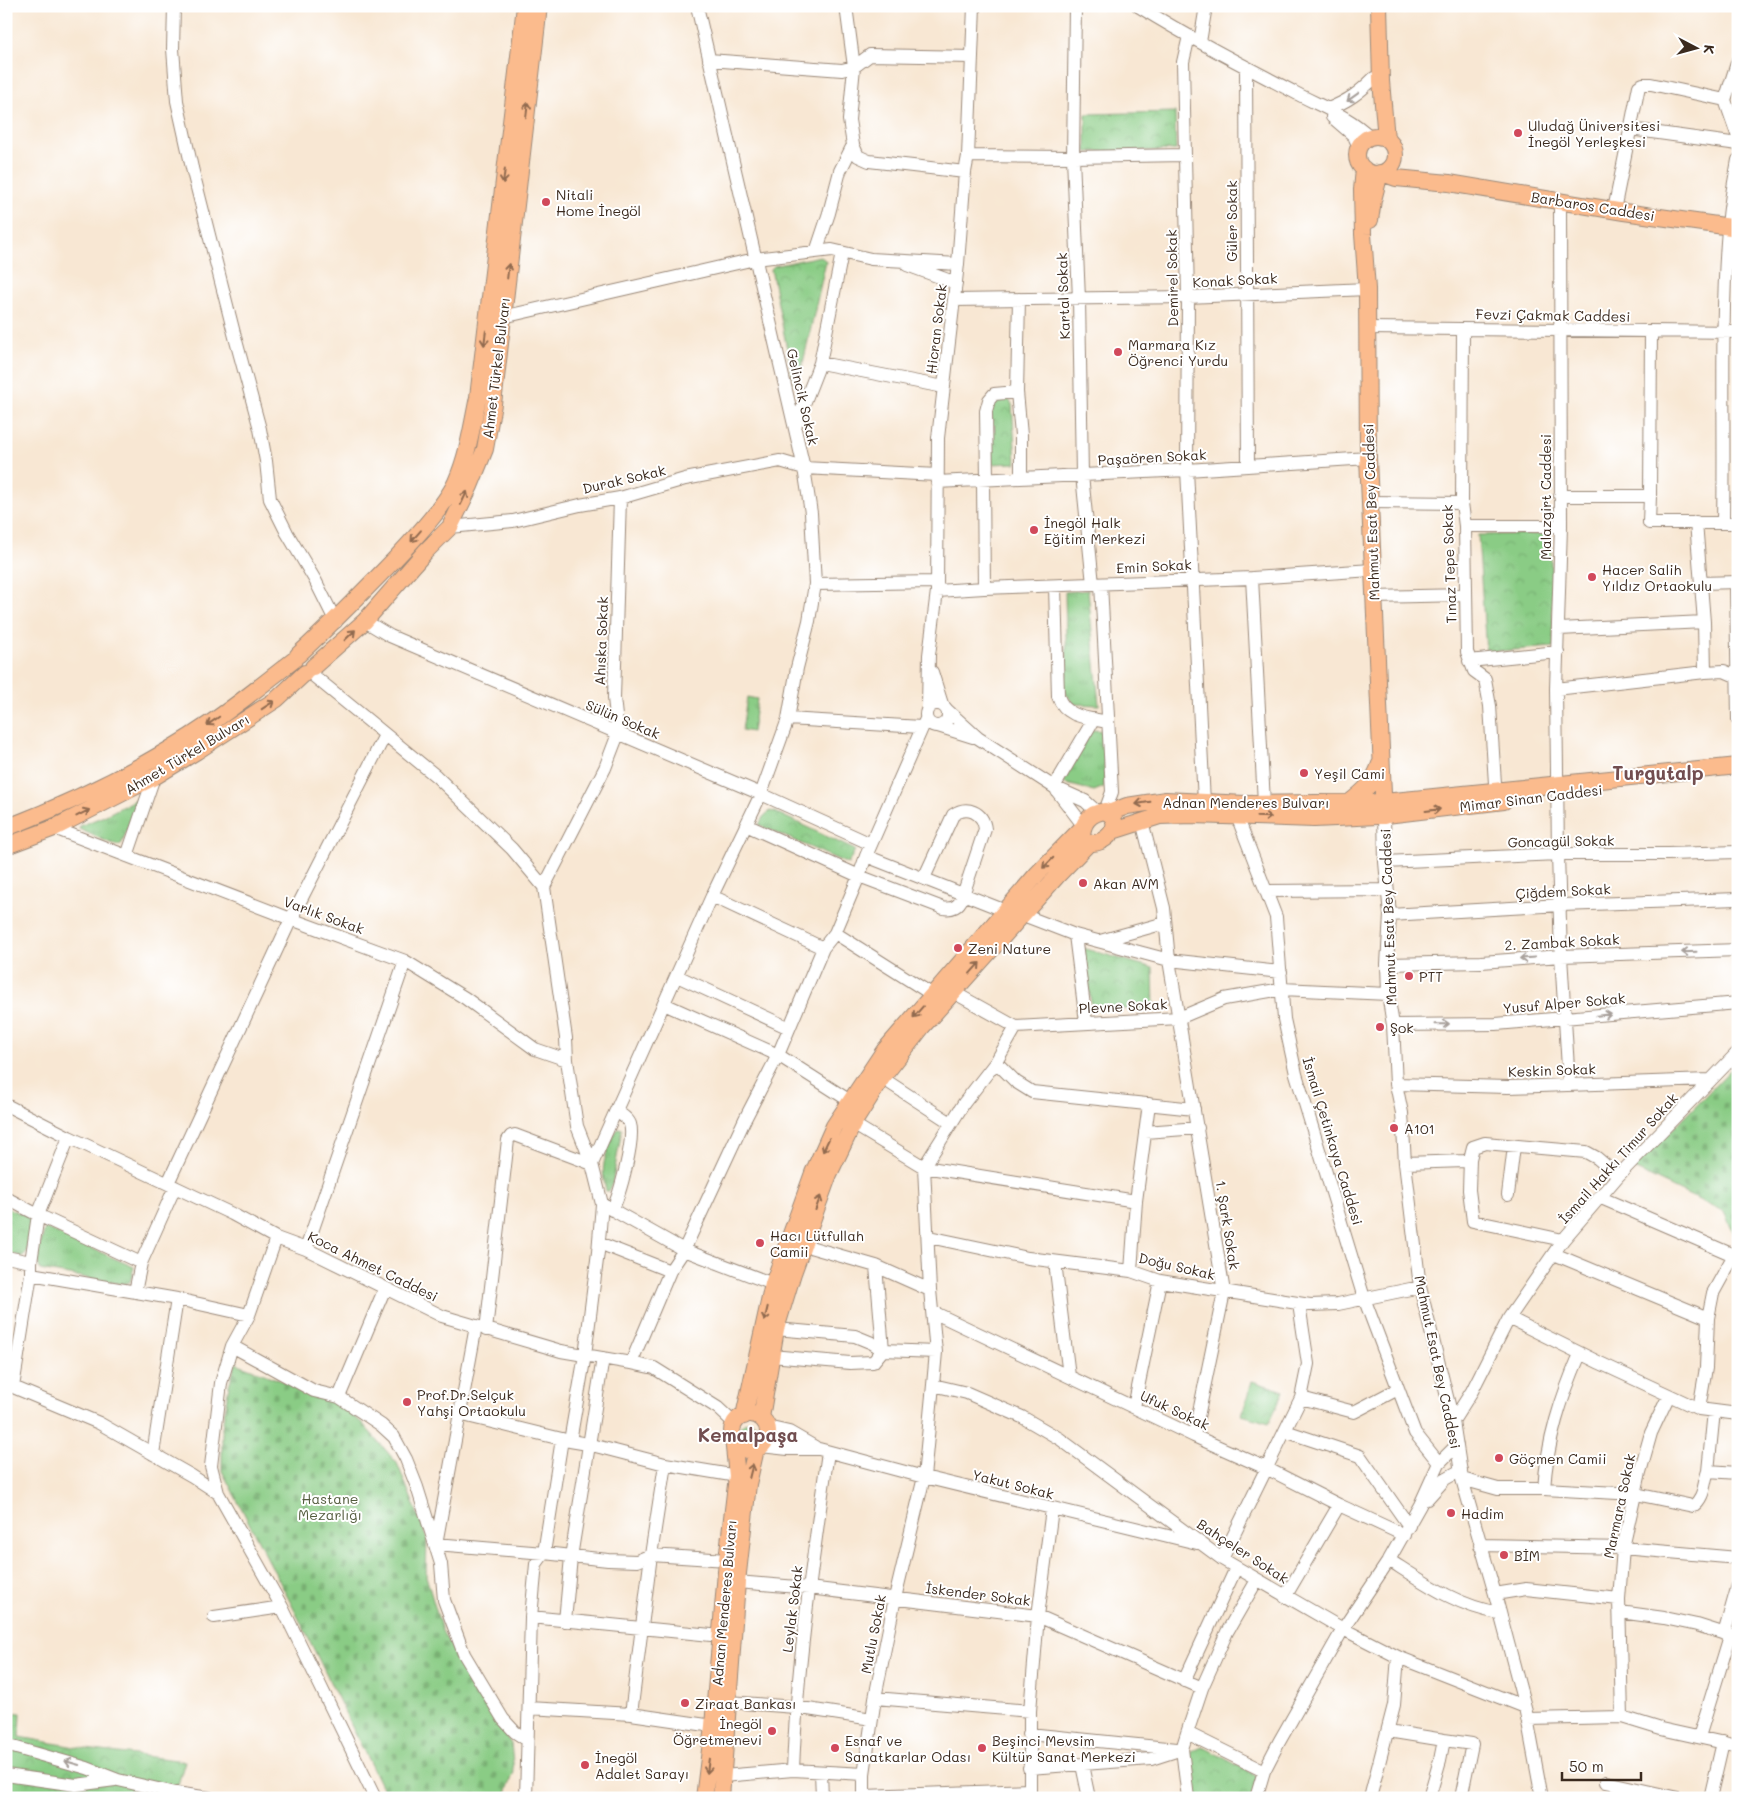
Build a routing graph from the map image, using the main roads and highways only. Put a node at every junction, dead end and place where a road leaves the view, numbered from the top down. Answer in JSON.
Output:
{"nodes":[{"id":1,"x":525,"y":6,"type":"edge"},
{"id":2,"x":539,"y":6,"type":"edge"},
{"id":3,"x":1379,"y":6,"type":"edge"},
{"id":4,"x":1380,"y":41,"type":"junction"},
{"id":5,"x":1376,"y":142,"type":"junction"},
{"id":6,"x":1364,"y":169,"type":"junction"},
{"id":7,"x":1381,"y":173,"type":"junction"},
{"id":8,"x":1449,"y":183,"type":"junction"},
{"id":9,"x":1733,"y":228,"type":"edge"},
{"id":10,"x":1366,"y":260,"type":"junction"},
{"id":11,"x":296,"y":657,"type":"junction"},
{"id":12,"x":309,"y":671,"type":"junction"},
{"id":13,"x":1382,"y":759,"type":"junction"},
{"id":14,"x":1738,"y":766,"type":"edge"},
{"id":15,"x":1738,"y":776,"type":"edge"},
{"id":16,"x":1558,"y":788,"type":"junction"},
{"id":17,"x":1349,"y":803,"type":"junction"},
{"id":18,"x":1384,"y":809,"type":"junction"},
{"id":19,"x":1104,"y":812,"type":"junction"},
{"id":20,"x":6,"y":828,"type":"edge"},
{"id":21,"x":1112,"y":831,"type":"junction"},
{"id":22,"x":1085,"y":832,"type":"junction"},
{"id":23,"x":6,"y":846,"type":"edge"},
{"id":24,"x":764,"y":1423,"type":"junction"},
{"id":25,"x":737,"y":1426,"type":"junction"},
{"id":26,"x":759,"y":1448,"type":"junction"},
{"id":27,"x":704,"y":1798,"type":"edge"},
{"id":28,"x":721,"y":1798,"type":"edge"}],
"edges":[{"from":1,"to":11,"type":"main road","name":"Ahmet Türkel Bulvarı","one_way":true},
{"from":12,"to":2,"type":"main road","name":"Ahmet Türkel Bulvarı","one_way":true},
{"from":3,"to":4,"type":"main road"},
{"from":4,"to":5,"type":"main road"},
{"from":4,"to":5,"type":"main road"},
{"from":5,"to":6,"type":"main road"},
{"from":5,"to":7,"type":"main road"},
{"from":5,"to":8,"type":"main road"},
{"from":6,"to":7,"type":"main road"},
{"from":6,"to":10,"type":"main road"},
{"from":7,"to":8,"type":"main road"},
{"from":7,"to":10,"type":"main road"},
{"from":8,"to":9,"type":"main road","name":"Barbaros Caddesi"},
{"from":10,"to":13,"type":"main road","name":"Mahmut Esat Bey Caddesi"},
{"from":11,"to":12,"type":"main road"},
{"from":11,"to":20,"type":"main road","name":"Ahmet Türkel Bulvarı","one_way":true},
{"from":23,"to":12,"type":"main road","name":"Ahmet Türkel Bulvarı","one_way":true},
{"from":13,"to":17,"type":"main road"},
{"from":13,"to":18,"type":"main road","name":"Mahmut Esat Bey Caddesi"},
{"from":14,"to":16,"type":"main road","name":"Mimar Sinan Caddesi"},
{"from":15,"to":16,"type":"main road","name":"Mimar Sinan Caddesi"},
{"from":16,"to":18,"type":"main road","name":"Mimar Sinan Caddesi"},
{"from":17,"to":18,"type":"main road","name":"Adnan Menderes Bulvarı"},
{"from":17,"to":19,"type":"main road","name":"Adnan Menderes Bulvarı","one_way":true},
{"from":21,"to":18,"type":"main road","name":"Adnan Menderes Bulvarı","one_way":true},
{"from":19,"to":21,"type":"main road"},
{"from":19,"to":22,"type":"main road"},
{"from":21,"to":22,"type":"main road"},
{"from":24,"to":22,"type":"main road","name":"Adnan Menderes Bulvarı","one_way":true},
{"from":22,"to":25,"type":"main road","name":"Adnan Menderes Bulvarı","one_way":true},
{"from":24,"to":25,"type":"main road"},
{"from":24,"to":26,"type":"main road","name":"Adnan Menderes Bulvarı"},
{"from":25,"to":26,"type":"main road"},
{"from":25,"to":27,"type":"main road","name":"Adnan Menderes Bulvarı","one_way":true},
{"from":28,"to":26,"type":"main road","name":"Adnan Menderes Bulvarı","one_way":true}]}
